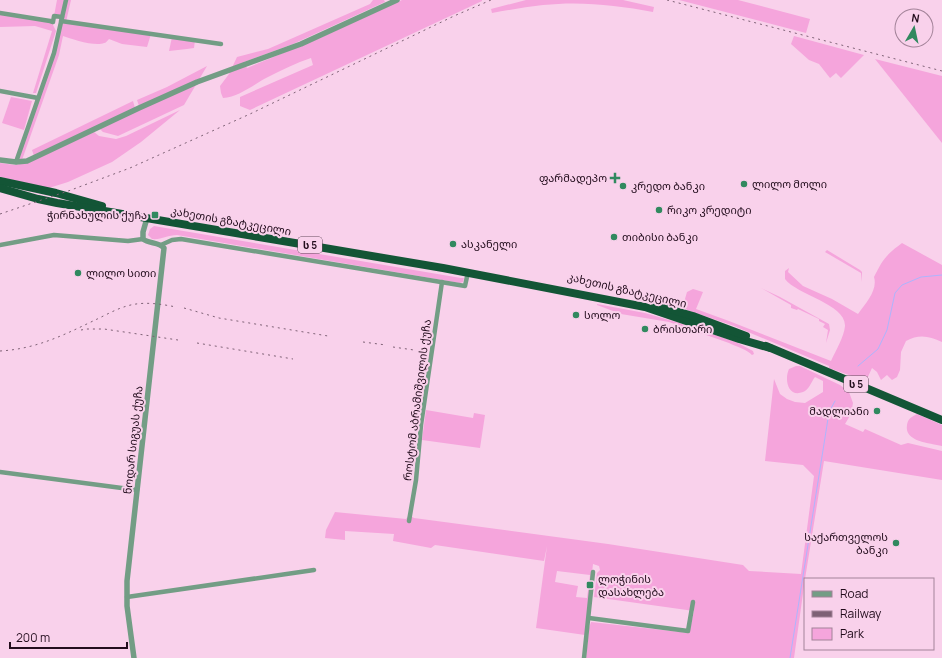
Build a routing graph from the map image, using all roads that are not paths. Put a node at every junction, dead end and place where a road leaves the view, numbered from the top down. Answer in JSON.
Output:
{"nodes":[{"id":1,"x":66,"y":0,"type":"edge"},
{"id":2,"x":397,"y":0,"type":"edge"},
{"id":3,"x":388,"y":2,"type":"edge"},
{"id":4,"x":0,"y":13,"type":"edge"},
{"id":5,"x":62,"y":19,"type":"junction"},
{"id":6,"x":53,"y":22,"type":"junction"},
{"id":7,"x":60,"y":28,"type":"junction"},
{"id":8,"x":221,"y":44,"type":"dead end"},
{"id":9,"x":0,"y":91,"type":"edge"},
{"id":10,"x":38,"y":98,"type":"junction"},
{"id":11,"x":0,"y":160,"type":"edge"},
{"id":12,"x":16,"y":162,"type":"junction"},
{"id":13,"x":0,"y":181,"type":"edge"},
{"id":14,"x":0,"y":188,"type":"edge"},
{"id":15,"x":128,"y":214,"type":"junction"},
{"id":16,"x":147,"y":218,"type":"junction"},
{"id":17,"x":143,"y":239,"type":"junction"},
{"id":18,"x":0,"y":245,"type":"edge"},
{"id":19,"x":161,"y":245,"type":"junction"},
{"id":20,"x":471,"y":273,"type":"junction"},
{"id":21,"x":442,"y":282,"type":"junction"},
{"id":22,"x":942,"y":420,"type":"edge"},
{"id":23,"x":0,"y":472,"type":"edge"},
{"id":24,"x":137,"y":490,"type":"junction"},
{"id":25,"x":409,"y":521,"type":"dead end"},
{"id":26,"x":314,"y":570,"type":"dead end"},
{"id":27,"x":594,"y":572,"type":"dead end"},
{"id":28,"x":128,"y":597,"type":"junction"},
{"id":29,"x":693,"y":602,"type":"dead end"},
{"id":30,"x":589,"y":618,"type":"junction"},
{"id":31,"x":134,"y":658,"type":"edge"},
{"id":32,"x":584,"y":658,"type":"edge"}],
"edges":[{"from":1,"to":5,"type":"street"},
{"from":2,"to":3,"type":"street"},
{"from":3,"to":12,"type":"street"},
{"from":4,"to":6,"type":"street"},
{"from":5,"to":6,"type":"street"},
{"from":5,"to":7,"type":"street"},
{"from":5,"to":8,"type":"street"},
{"from":6,"to":7,"type":"street"},
{"from":7,"to":10,"type":"street"},
{"from":9,"to":10,"type":"street"},
{"from":10,"to":12,"type":"street"},
{"from":11,"to":12,"type":"street"},
{"from":13,"to":15,"type":"highway","name":"კახეთის გზატკეცილი","number":"ს 5"},
{"from":14,"to":15,"type":"highway","name":"კახეთის გზატკეცილი","number":"ს 5"},
{"from":15,"to":16,"type":"highway","name":"კახეთის გზატკეცილი","number":"ს 5"},
{"from":16,"to":17,"type":"street"},
{"from":16,"to":20,"type":"highway","name":"კახეთის გზატკეცილი","number":"ს 5"},
{"from":17,"to":18,"type":"street"},
{"from":17,"to":19,"type":"street"},
{"from":19,"to":21,"type":"street"},
{"from":19,"to":24,"type":"street","name":"ნოდარ სიგუას ქუჩა"},
{"from":20,"to":21,"type":"street"},
{"from":20,"to":22,"type":"highway","name":"კახეთის გზატკეცილი","number":"ს 5"},
{"from":21,"to":25,"type":"street","name":"როსტომ აბრამიშვილის ქუჩა"},
{"from":23,"to":24,"type":"street"},
{"from":24,"to":28,"type":"street","name":"ნოდარ სიგუას ქუჩა"},
{"from":26,"to":28,"type":"street"},
{"from":27,"to":30,"type":"street"},
{"from":28,"to":31,"type":"street","name":"ნოდარ სიგუას ქუჩა"},
{"from":29,"to":30,"type":"street"},
{"from":30,"to":32,"type":"street"}]}
